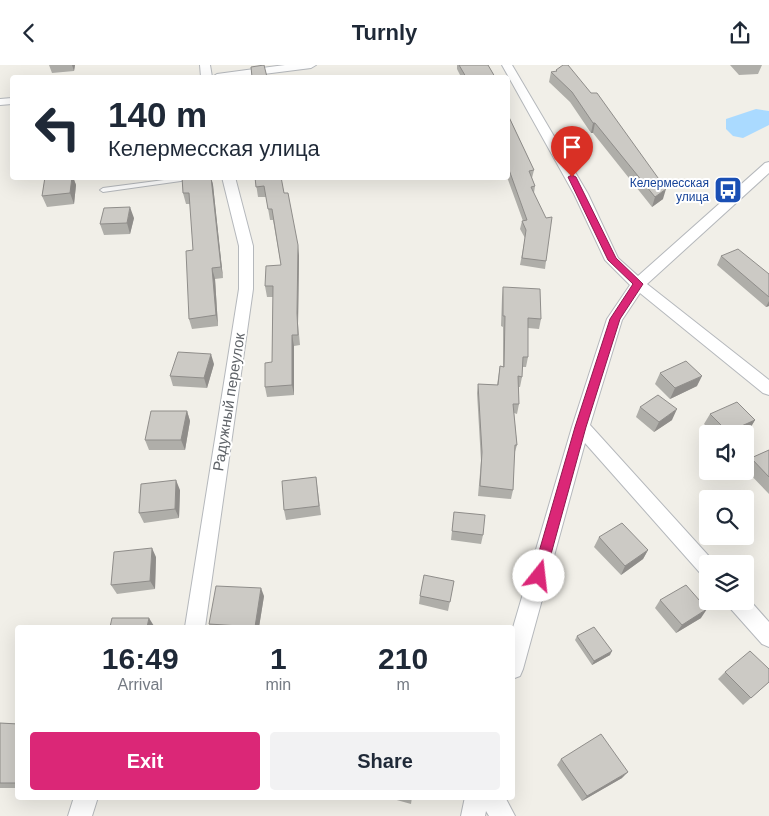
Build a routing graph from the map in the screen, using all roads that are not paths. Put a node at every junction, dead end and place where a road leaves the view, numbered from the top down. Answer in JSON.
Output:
{"nodes":[{"id":1,"x":311,"y":65,"type":"edge"},
{"id":2,"x":507,"y":65,"type":"edge"},
{"id":3,"x":233,"y":75,"type":"edge"},
{"id":4,"x":769,"y":165,"type":"edge"},
{"id":5,"x":182,"y":180,"type":"edge"},
{"id":6,"x":229,"y":180,"type":"edge"},
{"id":7,"x":103,"y":190,"type":"dead end"},
{"id":8,"x":638,"y":284,"type":"junction"},
{"id":9,"x":769,"y":389,"type":"edge"},
{"id":10,"x":581,"y":427,"type":"junction"},
{"id":11,"x":699,"y":558,"type":"edge"},
{"id":12,"x":745,"y":610,"type":"edge"},
{"id":13,"x":195,"y":625,"type":"edge"},
{"id":14,"x":769,"y":637,"type":"edge"},
{"id":15,"x":515,"y":658,"type":"edge"},
{"id":16,"x":85,"y":800,"type":"edge"},
{"id":17,"x":476,"y":800,"type":"edge"},
{"id":18,"x":494,"y":800,"type":"edge"},
{"id":19,"x":80,"y":816,"type":"edge"},
{"id":20,"x":473,"y":816,"type":"edge"},
{"id":21,"x":503,"y":816,"type":"edge"}],
"edges":[{"from":1,"to":3,"type":"street"},
{"from":2,"to":8,"type":"street"},
{"from":4,"to":8,"type":"street"},
{"from":5,"to":7,"type":"lane"},
{"from":6,"to":13,"type":"street","name":"Радужный переулок"},
{"from":8,"to":9,"type":"street"},
{"from":8,"to":10,"type":"street"},
{"from":10,"to":11,"type":"street"},
{"from":10,"to":15,"type":"street"},
{"from":12,"to":14,"type":"street"},
{"from":16,"to":19,"type":"street"},
{"from":17,"to":20,"type":"street"},
{"from":18,"to":21,"type":"street"}]}
